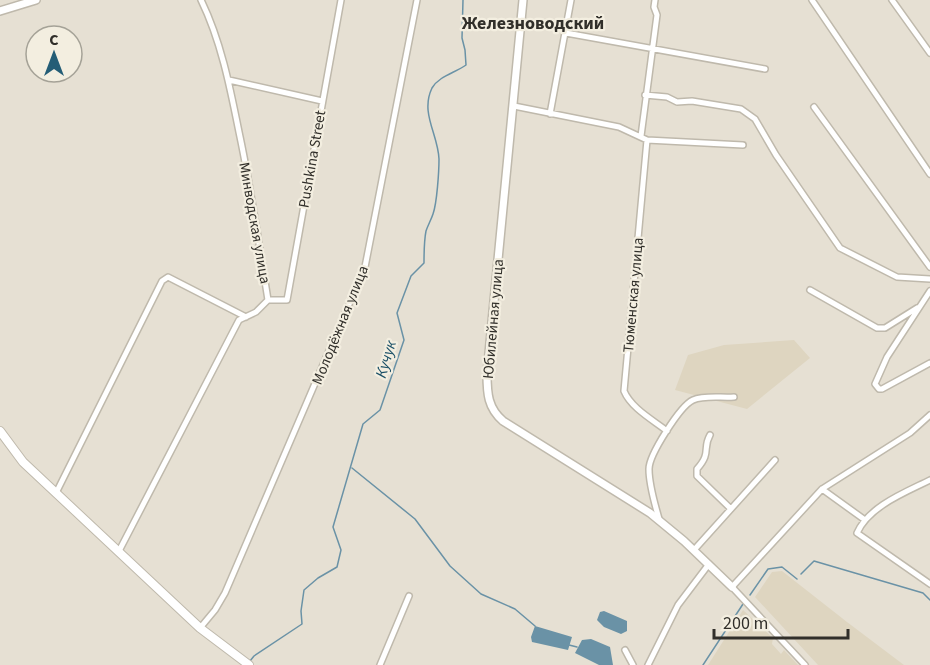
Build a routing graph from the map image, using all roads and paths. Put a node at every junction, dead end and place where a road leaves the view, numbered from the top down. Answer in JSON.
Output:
{"nodes":[{"id":1,"x":36,"y":0,"type":"edge"},
{"id":2,"x":201,"y":0,"type":"edge"},
{"id":3,"x":341,"y":0,"type":"edge"},
{"id":4,"x":417,"y":0,"type":"edge"},
{"id":5,"x":523,"y":0,"type":"edge"},
{"id":6,"x":571,"y":0,"type":"edge"},
{"id":7,"x":655,"y":0,"type":"edge"},
{"id":8,"x":812,"y":0,"type":"edge"},
{"id":9,"x":892,"y":0,"type":"edge"},
{"id":10,"x":0,"y":11,"type":"edge"},
{"id":11,"x":566,"y":33,"type":"junction"},
{"id":12,"x":651,"y":48,"type":"junction"},
{"id":13,"x":930,"y":53,"type":"edge"},
{"id":14,"x":765,"y":69,"type":"dead end"},
{"id":15,"x":229,"y":80,"type":"junction"},
{"id":16,"x":645,"y":95,"type":"junction"},
{"id":17,"x":322,"y":101,"type":"junction"},
{"id":18,"x":514,"y":106,"type":"junction"},
{"id":19,"x":814,"y":107,"type":"dead end"},
{"id":20,"x":550,"y":114,"type":"junction"},
{"id":21,"x":641,"y":136,"type":"junction"},
{"id":22,"x":647,"y":140,"type":"junction"},
{"id":23,"x":743,"y":145,"type":"dead end"},
{"id":24,"x":930,"y":174,"type":"edge"},
{"id":25,"x":930,"y":267,"type":"edge"},
{"id":26,"x":930,"y":279,"type":"edge"},
{"id":27,"x":810,"y":290,"type":"dead end"},
{"id":28,"x":930,"y":291,"type":"edge"},
{"id":29,"x":268,"y":300,"type":"junction"},
{"id":30,"x":918,"y":307,"type":"junction"},
{"id":31,"x":246,"y":317,"type":"junction"},
{"id":32,"x":930,"y":363,"type":"edge"},
{"id":33,"x":734,"y":398,"type":"dead end"},
{"id":34,"x":930,"y":415,"type":"edge"},
{"id":35,"x":0,"y":431,"type":"edge"},
{"id":36,"x":667,"y":431,"type":"junction"},
{"id":37,"x":710,"y":435,"type":"dead end"},
{"id":38,"x":0,"y":441,"type":"edge"},
{"id":39,"x":775,"y":460,"type":"dead end"},
{"id":40,"x":23,"y":462,"type":"junction"},
{"id":41,"x":930,"y":480,"type":"edge"},
{"id":42,"x":822,"y":489,"type":"junction"},
{"id":43,"x":56,"y":493,"type":"junction"},
{"id":44,"x":731,"y":509,"type":"junction"},
{"id":45,"x":659,"y":519,"type":"junction"},
{"id":46,"x":865,"y":520,"type":"junction"},
{"id":47,"x":694,"y":550,"type":"junction"},
{"id":48,"x":119,"y":551,"type":"junction"},
{"id":49,"x":709,"y":564,"type":"junction"},
{"id":50,"x":930,"y":584,"type":"edge"},
{"id":51,"x":732,"y":587,"type":"junction"},
{"id":52,"x":409,"y":596,"type":"dead end"},
{"id":53,"x":200,"y":627,"type":"junction"},
{"id":54,"x":625,"y":650,"type":"dead end"},
{"id":55,"x":249,"y":665,"type":"edge"},
{"id":56,"x":380,"y":665,"type":"edge"},
{"id":57,"x":633,"y":665,"type":"edge"},
{"id":58,"x":648,"y":665,"type":"edge"},
{"id":59,"x":805,"y":665,"type":"edge"}],
"edges":[{"from":1,"to":10,"type":"street"},
{"from":2,"to":15,"type":"street","name":"Минводская улица"},
{"from":3,"to":17,"type":"street","name":"Pushkina Street"},
{"from":4,"to":53,"type":"street","name":"Молодёжная улица"},
{"from":5,"to":18,"type":"street","name":"Юбилейная улица"},
{"from":6,"to":11,"type":"street"},
{"from":7,"to":12,"type":"street"},
{"from":8,"to":24,"type":"street"},
{"from":9,"to":13,"type":"street"},
{"from":11,"to":12,"type":"street"},
{"from":11,"to":20,"type":"street"},
{"from":12,"to":14,"type":"street"},
{"from":12,"to":16,"type":"street"},
{"from":15,"to":17,"type":"street"},
{"from":15,"to":29,"type":"street","name":"Минводская улица"},
{"from":16,"to":21,"type":"street"},
{"from":16,"to":26,"type":"street"},
{"from":17,"to":29,"type":"street","name":"Pushkina Street"},
{"from":18,"to":20,"type":"street"},
{"from":18,"to":45,"type":"street","name":"Юбилейная улица"},
{"from":19,"to":25,"type":"street"},
{"from":20,"to":21,"type":"street"},
{"from":21,"to":22,"type":"street"},
{"from":22,"to":23,"type":"street"},
{"from":22,"to":36,"type":"street","name":"Тюменская улица"},
{"from":27,"to":30,"type":"street"},
{"from":28,"to":30,"type":"street"},
{"from":29,"to":31,"type":"street","name":"Минводская улица"},
{"from":30,"to":32,"type":"street"},
{"from":31,"to":43,"type":"street"},
{"from":31,"to":48,"type":"street","name":"Минводская улица"},
{"from":33,"to":36,"type":"street"},
{"from":34,"to":42,"type":"street"},
{"from":35,"to":40,"type":"main road"},
{"from":36,"to":45,"type":"street"},
{"from":37,"to":44,"type":"street"},
{"from":38,"to":40,"type":"main road"},
{"from":39,"to":44,"type":"street"},
{"from":40,"to":43,"type":"main road"},
{"from":41,"to":46,"type":"street"},
{"from":42,"to":46,"type":"street"},
{"from":42,"to":51,"type":"street"},
{"from":43,"to":48,"type":"main road"},
{"from":44,"to":47,"type":"street"},
{"from":45,"to":47,"type":"street","name":"Юбилейная улица"},
{"from":46,"to":50,"type":"street"},
{"from":47,"to":49,"type":"street","name":"Юбилейная улица"},
{"from":48,"to":53,"type":"main road"},
{"from":49,"to":51,"type":"street","name":"Юбилейная улица"},
{"from":49,"to":58,"type":"street"},
{"from":51,"to":59,"type":"street"},
{"from":52,"to":56,"type":"street"},
{"from":53,"to":55,"type":"main road"},
{"from":54,"to":57,"type":"street"}]}
